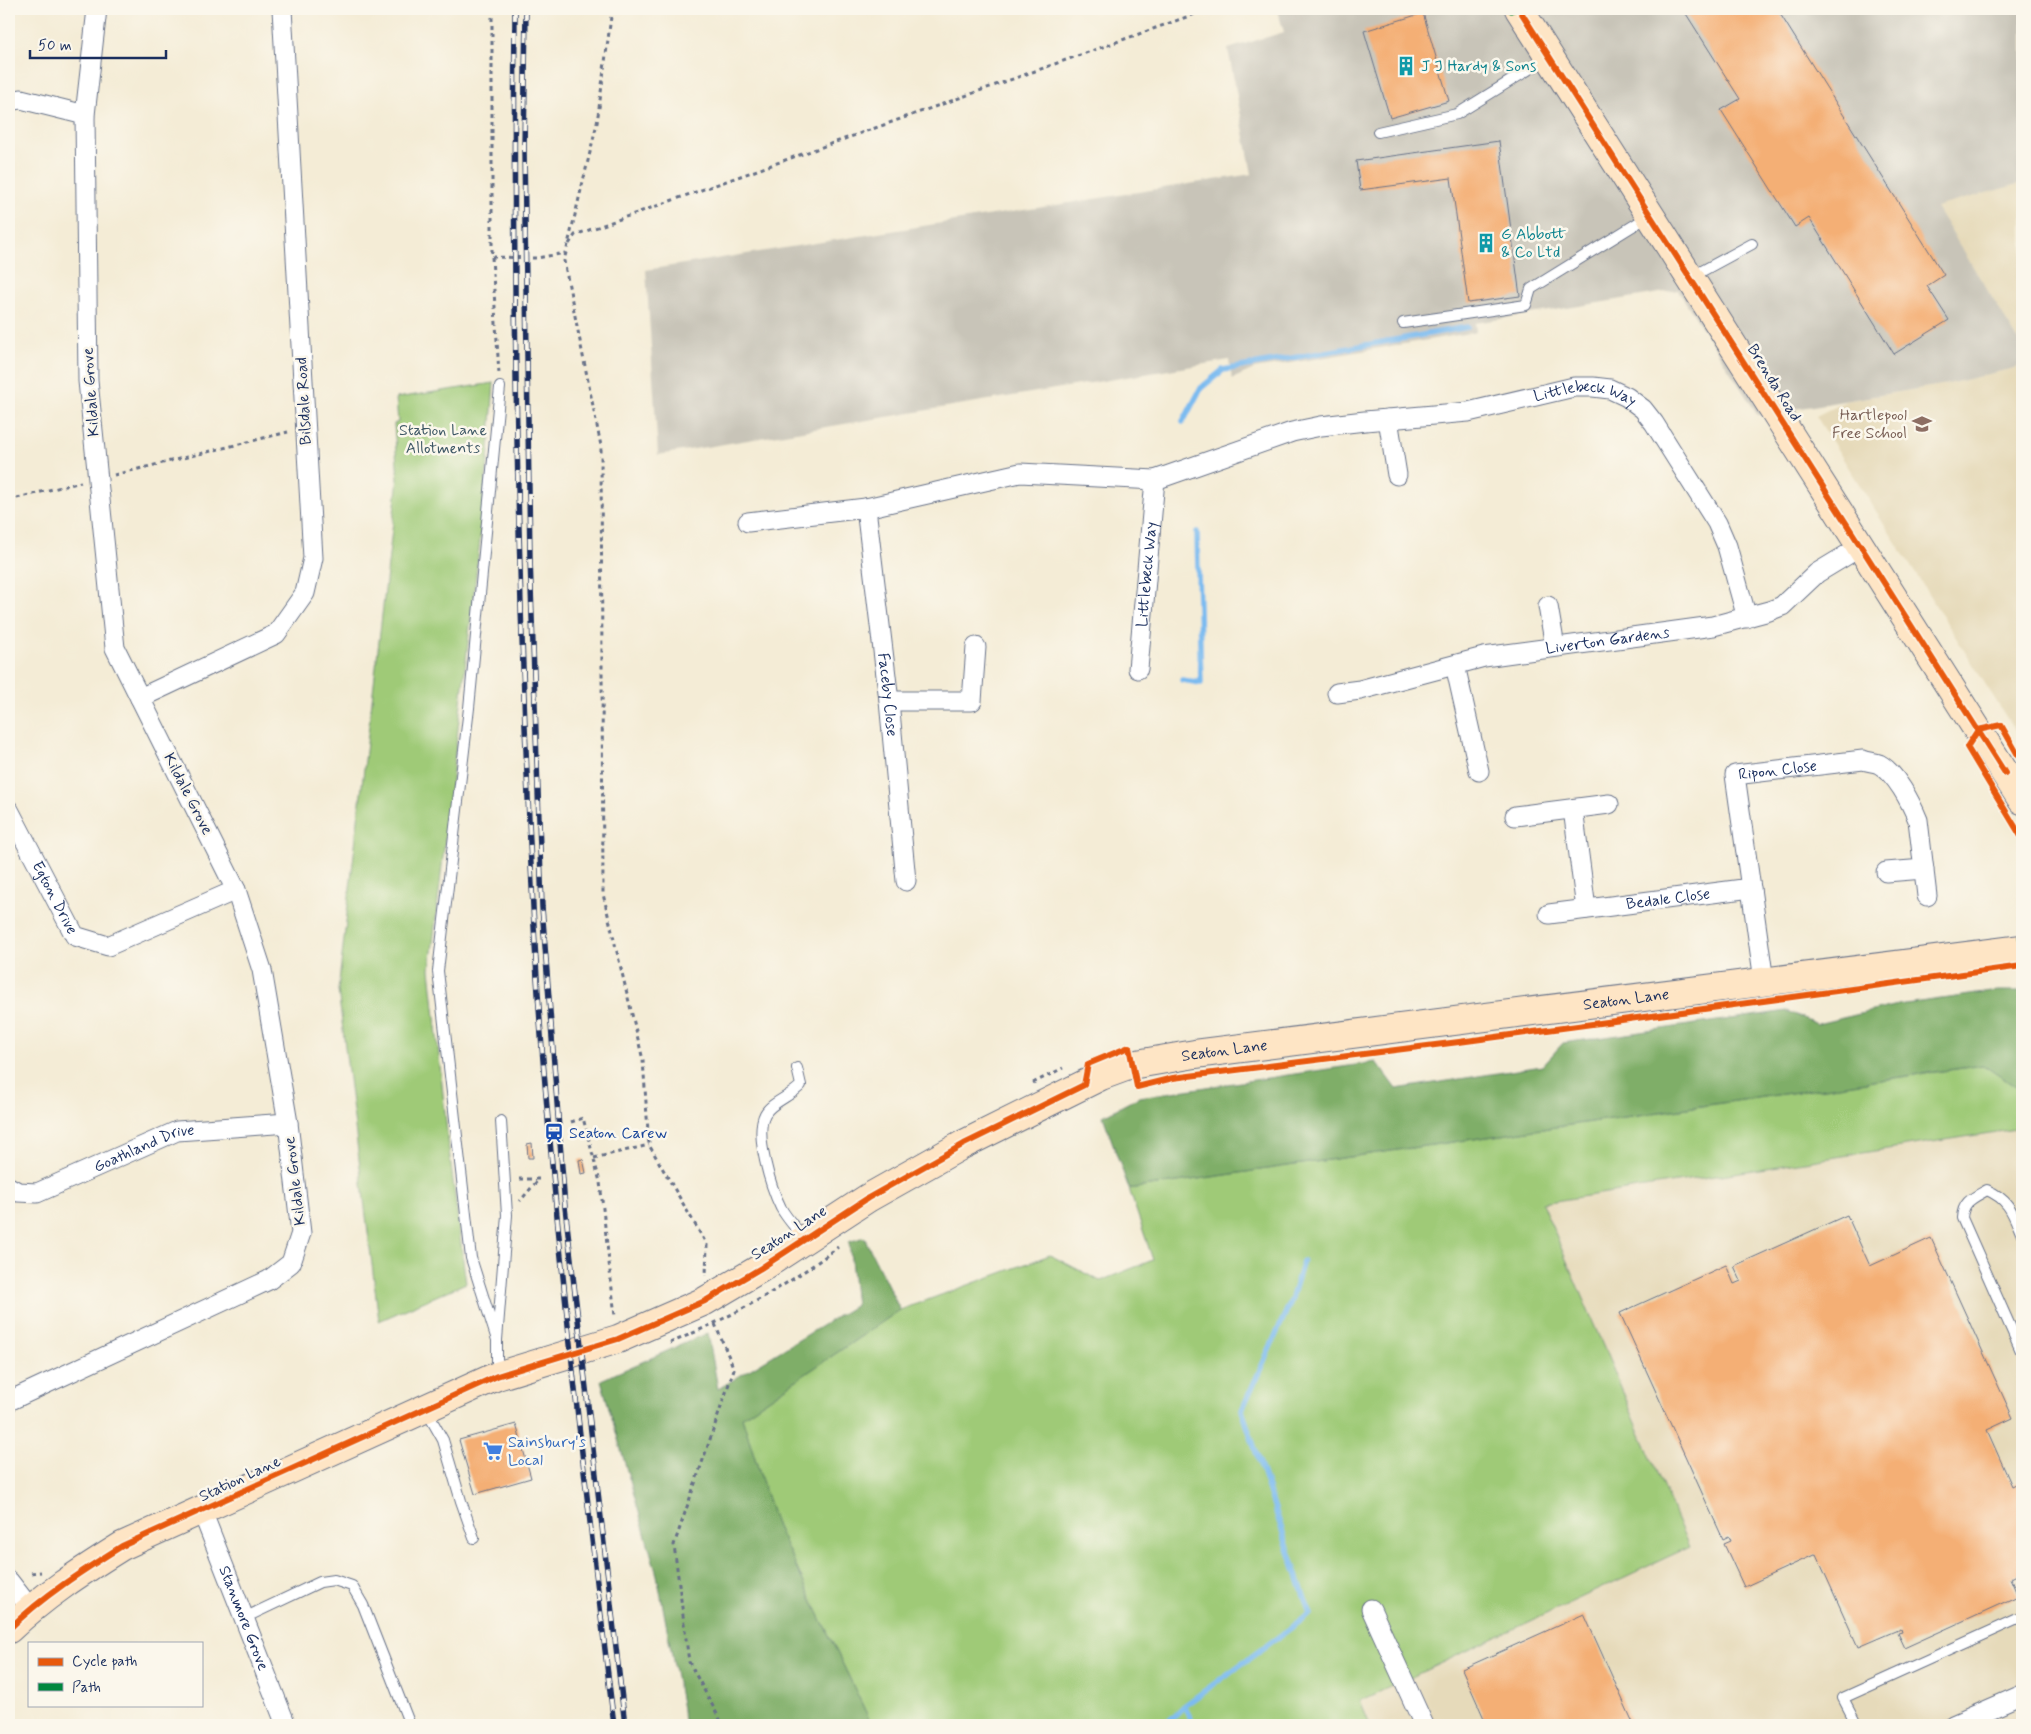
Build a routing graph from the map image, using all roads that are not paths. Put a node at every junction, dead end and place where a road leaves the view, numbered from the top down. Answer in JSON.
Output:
{"nodes":[{"id":1,"x":97,"y":9,"type":"edge"},
{"id":2,"x":282,"y":9,"type":"edge"},
{"id":3,"x":1519,"y":9,"type":"edge"},
{"id":4,"x":1549,"y":56,"type":"junction"},
{"id":5,"x":9,"y":101,"type":"edge"},
{"id":6,"x":85,"y":115,"type":"junction"},
{"id":7,"x":1378,"y":132,"type":"dead end"},
{"id":8,"x":1650,"y":215,"type":"junction"},
{"id":9,"x":1752,"y":244,"type":"dead end"},
{"id":10,"x":1690,"y":277,"type":"junction"},
{"id":11,"x":1403,"y":323,"type":"dead end"},
{"id":12,"x":500,"y":387,"type":"road end"},
{"id":13,"x":1388,"y":419,"type":"junction"},
{"id":14,"x":1397,"y":474,"type":"dead end"},
{"id":15,"x":1155,"y":480,"type":"junction"},
{"id":16,"x":866,"y":508,"type":"junction"},
{"id":17,"x":748,"y":522,"type":"dead end"},
{"id":18,"x":1860,"y":547,"type":"junction"},
{"id":19,"x":1548,"y":606,"type":"dead end"},
{"id":20,"x":1747,"y":618,"type":"junction"},
{"id":21,"x":976,"y":647,"type":"dead end"},
{"id":22,"x":1555,"y":647,"type":"junction"},
{"id":23,"x":1455,"y":665,"type":"junction"},
{"id":24,"x":1138,"y":670,"type":"dead end"},
{"id":25,"x":1337,"y":693,"type":"dead end"},
{"id":26,"x":140,"y":698,"type":"junction"},
{"id":27,"x":889,"y":700,"type":"junction"},
{"id":28,"x":1479,"y":771,"type":"dead end"},
{"id":29,"x":2022,"y":800,"type":"edge"},
{"id":30,"x":1609,"y":804,"type":"dead end"},
{"id":31,"x":1573,"y":809,"type":"junction"},
{"id":32,"x":9,"y":810,"type":"edge"},
{"id":33,"x":1516,"y":816,"type":"dead end"},
{"id":34,"x":1924,"y":869,"type":"junction"},
{"id":35,"x":1886,"y":872,"type":"dead end"},
{"id":36,"x":906,"y":881,"type":"dead end"},
{"id":37,"x":1750,"y":888,"type":"junction"},
{"id":38,"x":236,"y":890,"type":"junction"},
{"id":39,"x":1927,"y":896,"type":"dead end"},
{"id":40,"x":1586,"y":909,"type":"junction"},
{"id":41,"x":1549,"y":914,"type":"dead end"},
{"id":42,"x":2022,"y":949,"type":"edge"},
{"id":43,"x":1764,"y":981,"type":"junction"},
{"id":44,"x":798,"y":1068,"type":"dead end"},
{"id":45,"x":502,"y":1121,"type":"dead end"},
{"id":46,"x":288,"y":1123,"type":"junction"},
{"id":47,"x":9,"y":1187,"type":"edge"},
{"id":48,"x":2022,"y":1235,"type":"edge"},
{"id":49,"x":805,"y":1240,"type":"junction"},
{"id":50,"x":497,"y":1340,"type":"junction"},
{"id":51,"x":2022,"y":1353,"type":"edge"},
{"id":52,"x":497,"y":1376,"type":"junction"},
{"id":53,"x":9,"y":1401,"type":"edge"},
{"id":54,"x":426,"y":1409,"type":"junction"},
{"id":55,"x":202,"y":1511,"type":"junction"},
{"id":56,"x":474,"y":1538,"type":"dead end"},
{"id":57,"x":9,"y":1582,"type":"edge"},
{"id":58,"x":30,"y":1608,"type":"junction"},
{"id":59,"x":1371,"y":1609,"type":"dead end"},
{"id":60,"x":2022,"y":1617,"type":"edge"},
{"id":61,"x":244,"y":1618,"type":"junction"},
{"id":62,"x":9,"y":1629,"type":"edge"},
{"id":63,"x":2022,"y":1695,"type":"edge"},
{"id":64,"x":286,"y":1725,"type":"edge"},
{"id":65,"x":410,"y":1725,"type":"edge"},
{"id":66,"x":1424,"y":1725,"type":"edge"},
{"id":67,"x":1857,"y":1725,"type":"edge"},
{"id":68,"x":1954,"y":1725,"type":"edge"}],
"edges":[{"from":1,"to":6,"type":"street","name":"Kildale Grove"},
{"from":2,"to":26,"type":"street","name":"Bilsdale Road"},
{"from":3,"to":4,"type":"main road","name":"Brenda Road"},
{"from":4,"to":7,"type":"lane"},
{"from":4,"to":8,"type":"main road","name":"Brenda Road"},
{"from":5,"to":6,"type":"street"},
{"from":6,"to":26,"type":"street","name":"Kildale Grove"},
{"from":8,"to":10,"type":"main road","name":"Brenda Road"},
{"from":8,"to":11,"type":"lane"},
{"from":9,"to":10,"type":"lane"},
{"from":10,"to":18,"type":"main road","name":"Brenda Road"},
{"from":12,"to":50,"type":"lane"},
{"from":13,"to":14,"type":"street"},
{"from":13,"to":15,"type":"street","name":"Littlebeck Way"},
{"from":13,"to":20,"type":"street","name":"Littlebeck Way"},
{"from":15,"to":16,"type":"street"},
{"from":15,"to":24,"type":"street","name":"Littlebeck Way"},
{"from":16,"to":17,"type":"street"},
{"from":16,"to":27,"type":"street","name":"Faceby Close"},
{"from":18,"to":20,"type":"street","name":"Liverton Gardens"},
{"from":18,"to":29,"type":"main road","name":"Brenda Road"},
{"from":19,"to":22,"type":"street"},
{"from":20,"to":22,"type":"street","name":"Liverton Gardens"},
{"from":21,"to":27,"type":"street"},
{"from":22,"to":23,"type":"street","name":"Liverton Gardens"},
{"from":23,"to":25,"type":"street","name":"Liverton Gardens"},
{"from":23,"to":28,"type":"street"},
{"from":26,"to":38,"type":"street","name":"Kildale Grove"},
{"from":27,"to":36,"type":"street","name":"Faceby Close"},
{"from":30,"to":31,"type":"street"},
{"from":31,"to":33,"type":"street"},
{"from":31,"to":40,"type":"street"},
{"from":32,"to":38,"type":"street","name":"Egton Drive"},
{"from":34,"to":35,"type":"street"},
{"from":34,"to":37,"type":"street","name":"Ripon Close"},
{"from":34,"to":39,"type":"street","name":"Ripon Close"},
{"from":37,"to":40,"type":"street","name":"Bedale Close"},
{"from":37,"to":43,"type":"street","name":"Ripon Close"},
{"from":38,"to":46,"type":"street","name":"Kildale Grove"},
{"from":40,"to":41,"type":"street","name":"Bedale Close"},
{"from":42,"to":43,"type":"main road","name":"Seaton Lane"},
{"from":43,"to":49,"type":"main road","name":"Seaton Lane"},
{"from":44,"to":49,"type":"lane"},
{"from":45,"to":50,"type":"lane"},
{"from":46,"to":47,"type":"street","name":"Goathland Drive"},
{"from":46,"to":53,"type":"street","name":"Kildale Grove"},
{"from":48,"to":51,"type":"lane"},
{"from":49,"to":52,"type":"main road","name":"Seaton Lane"},
{"from":50,"to":52,"type":"lane"},
{"from":52,"to":54,"type":"main road","name":"Station Lane"},
{"from":54,"to":55,"type":"main road","name":"Station Lane"},
{"from":54,"to":56,"type":"lane"},
{"from":55,"to":58,"type":"main road","name":"Station Lane"},
{"from":55,"to":61,"type":"street","name":"Stanmore Grove"},
{"from":57,"to":58,"type":"street"},
{"from":58,"to":62,"type":"main road","name":"Station Lane"},
{"from":59,"to":66,"type":"street"},
{"from":60,"to":67,"type":"lane"},
{"from":61,"to":64,"type":"street","name":"Stanmore Grove"},
{"from":61,"to":65,"type":"lane"},
{"from":63,"to":68,"type":"street"}]}
